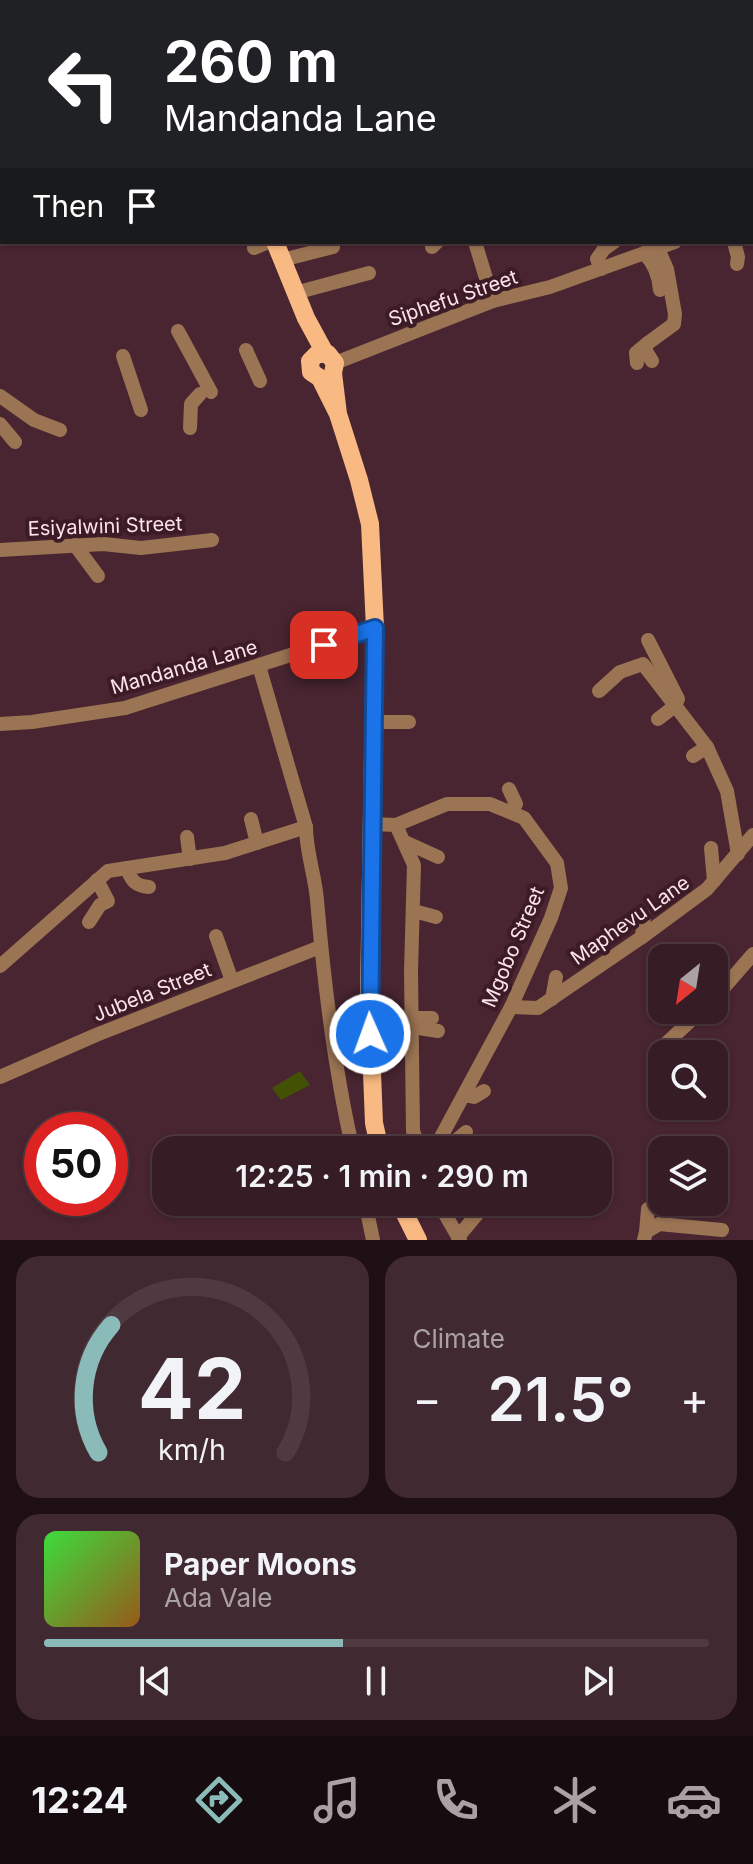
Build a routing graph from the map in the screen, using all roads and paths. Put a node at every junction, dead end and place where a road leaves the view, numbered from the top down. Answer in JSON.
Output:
{"nodes":[{"id":1,"x":263,"y":244,"type":"edge"},
{"id":2,"x":476,"y":244,"type":"edge"},
{"id":3,"x":611,"y":244,"type":"edge"},
{"id":4,"x":735,"y":244,"type":"edge"},
{"id":5,"x":333,"y":247,"type":"dead end"},
{"id":6,"x":254,"y":248,"type":"dead end"},
{"id":7,"x":652,"y":248,"type":"edge"},
{"id":8,"x":279,"y":251,"type":"edge"},
{"id":9,"x":737,"y":264,"type":"dead end"},
{"id":10,"x":601,"y":269,"type":"junction"},
{"id":11,"x":369,"y":273,"type":"dead end"},
{"id":12,"x":660,"y":290,"type":"dead end"},
{"id":13,"x":295,"y":293,"type":"junction"},
{"id":14,"x":493,"y":301,"type":"junction"},
{"id":15,"x":178,"y":331,"type":"dead end"},
{"id":16,"x":648,"y":343,"type":"junction"},
{"id":17,"x":246,"y":350,"type":"dead end"},
{"id":18,"x":123,"y":356,"type":"dead end"},
{"id":19,"x":652,"y":361,"type":"dead end"},
{"id":20,"x":637,"y":363,"type":"dead end"},
{"id":21,"x":325,"y":365,"type":"junction"},
{"id":22,"x":260,"y":381,"type":"dead end"},
{"id":23,"x":0,"y":396,"type":"edge"},
{"id":24,"x":141,"y":410,"type":"dead end"},
{"id":25,"x":0,"y":424,"type":"edge"},
{"id":26,"x":190,"y":428,"type":"dead end"},
{"id":27,"x":60,"y":430,"type":"dead end"},
{"id":28,"x":15,"y":442,"type":"dead end"},
{"id":29,"x":212,"y":540,"type":"dead end"},
{"id":30,"x":75,"y":545,"type":"junction"},
{"id":31,"x":0,"y":550,"type":"edge"},
{"id":32,"x":98,"y":576,"type":"dead end"},
{"id":33,"x":375,"y":628,"type":"junction"},
{"id":34,"x":648,"y":640,"type":"dead end"},
{"id":35,"x":626,"y":654,"type":"dead end"},
{"id":36,"x":643,"y":664,"type":"junction"},
{"id":37,"x":259,"y":666,"type":"junction"},
{"id":38,"x":599,"y":691,"type":"dead end"},
{"id":39,"x":675,"y":706,"type":"junction"},
{"id":40,"x":658,"y":719,"type":"dead end"},
{"id":41,"x":373,"y":722,"type":"junction"},
{"id":42,"x":409,"y":722,"type":"dead end"},
{"id":43,"x":0,"y":724,"type":"edge"},
{"id":44,"x":707,"y":747,"type":"junction"},
{"id":45,"x":693,"y":756,"type":"dead end"},
{"id":46,"x":509,"y":789,"type":"dead end"},
{"id":47,"x":510,"y":812,"type":"junction"},
{"id":48,"x":251,"y":819,"type":"dead end"},
{"id":49,"x":371,"y":824,"type":"junction"},
{"id":50,"x":396,"y":825,"type":"junction"},
{"id":51,"x":306,"y":827,"type":"junction"},
{"id":52,"x":753,"y":835,"type":"edge"},
{"id":53,"x":187,"y":837,"type":"dead end"},
{"id":54,"x":405,"y":842,"type":"junction"},
{"id":55,"x":257,"y":843,"type":"junction"},
{"id":56,"x":711,"y":848,"type":"dead end"},
{"id":57,"x":738,"y":854,"type":"junction"},
{"id":58,"x":438,"y":857,"type":"dead end"},
{"id":59,"x":190,"y":859,"type":"junction"},
{"id":60,"x":127,"y":868,"type":"junction"},
{"id":61,"x":97,"y":880,"type":"junction"},
{"id":62,"x":714,"y":881,"type":"junction"},
{"id":63,"x":149,"y":887,"type":"dead end"},
{"id":64,"x":414,"y":911,"type":"junction"},
{"id":65,"x":644,"y":916,"type":"dead end"},
{"id":66,"x":436,"y":917,"type":"dead end"},
{"id":67,"x":89,"y":922,"type":"dead end"},
{"id":68,"x":216,"y":936,"type":"dead end"},
{"id":69,"x":642,"y":937,"type":"junction"},
{"id":70,"x":320,"y":947,"type":"junction"},
{"id":71,"x":753,"y":954,"type":"edge"},
{"id":72,"x":0,"y":966,"type":"edge"},
{"id":73,"x":556,"y":977,"type":"dead end"},
{"id":74,"x":232,"y":981,"type":"junction"},
{"id":75,"x":728,"y":984,"type":"edge"},
{"id":76,"x":552,"y":999,"type":"junction"},
{"id":77,"x":511,"y":1007,"type":"junction"},
{"id":78,"x":412,"y":1022,"type":"junction"},
{"id":79,"x":687,"y":1024,"type":"edge"},
{"id":80,"x":435,"y":1025,"type":"dead end"},
{"id":81,"x":670,"y":1040,"type":"edge"},
{"id":82,"x":0,"y":1077,"type":"edge"},
{"id":83,"x":484,"y":1091,"type":"dead end"},
{"id":84,"x":464,"y":1095,"type":"junction"},
{"id":85,"x":466,"y":1132,"type":"dead end"},
{"id":86,"x":350,"y":1136,"type":"edge"},
{"id":87,"x":377,"y":1136,"type":"edge"},
{"id":88,"x":415,"y":1136,"type":"edge"},
{"id":89,"x":442,"y":1136,"type":"edge"},
{"id":90,"x":461,"y":1136,"type":"edge"},
{"id":91,"x":648,"y":1209,"type":"edge"},
{"id":92,"x":368,"y":1216,"type":"edge"},
{"id":93,"x":406,"y":1216,"type":"edge"},
{"id":94,"x":446,"y":1216,"type":"edge"},
{"id":95,"x":476,"y":1216,"type":"edge"},
{"id":96,"x":722,"y":1230,"type":"dead end"},
{"id":97,"x":645,"y":1236,"type":"edge"},
{"id":98,"x":459,"y":1238,"type":"edge"},
{"id":99,"x":373,"y":1240,"type":"edge"},
{"id":100,"x":418,"y":1240,"type":"edge"}],
"edges":[{"from":1,"to":6,"type":"street"},
{"from":2,"to":14,"type":"street"},
{"from":3,"to":10,"type":"street"},
{"from":4,"to":9,"type":"street"},
{"from":5,"to":8,"type":"street"},
{"from":7,"to":10,"type":"street","name":"Siphefu Street"},
{"from":7,"to":12,"type":"street"},
{"from":7,"to":16,"type":"street"},
{"from":8,"to":13,"type":"main road"},
{"from":10,"to":14,"type":"street","name":"Siphefu Street"},
{"from":11,"to":13,"type":"street"},
{"from":13,"to":21,"type":"main road"},
{"from":14,"to":21,"type":"street","name":"Siphefu Street"},
{"from":15,"to":26,"type":"street"},
{"from":16,"to":19,"type":"street"},
{"from":16,"to":20,"type":"street"},
{"from":17,"to":22,"type":"street"},
{"from":18,"to":24,"type":"street"},
{"from":21,"to":33,"type":"main road"},
{"from":23,"to":27,"type":"street"},
{"from":25,"to":28,"type":"street"},
{"from":29,"to":30,"type":"street","name":"Esiyalwini Street"},
{"from":30,"to":31,"type":"street","name":"Esiyalwini Street"},
{"from":30,"to":32,"type":"street"},
{"from":33,"to":37,"type":"street","name":"Mandanda Lane"},
{"from":33,"to":41,"type":"main road"},
{"from":34,"to":39,"type":"street"},
{"from":35,"to":36,"type":"street"},
{"from":36,"to":38,"type":"street"},
{"from":36,"to":39,"type":"street"},
{"from":37,"to":43,"type":"street","name":"Mandanda Lane"},
{"from":37,"to":51,"type":"street"},
{"from":39,"to":40,"type":"street"},
{"from":39,"to":44,"type":"street"},
{"from":41,"to":42,"type":"street"},
{"from":41,"to":49,"type":"main road"},
{"from":44,"to":45,"type":"street"},
{"from":44,"to":57,"type":"street"},
{"from":46,"to":47,"type":"street"},
{"from":47,"to":50,"type":"street"},
{"from":47,"to":77,"type":"street","name":"Mgobo Street"},
{"from":48,"to":55,"type":"street"},
{"from":49,"to":50,"type":"street"},
{"from":49,"to":87,"type":"main road"},
{"from":50,"to":54,"type":"street"},
{"from":51,"to":55,"type":"street"},
{"from":51,"to":70,"type":"street"},
{"from":52,"to":57,"type":"street","name":"Maphevu Lane"},
{"from":53,"to":59,"type":"street"},
{"from":54,"to":58,"type":"street"},
{"from":54,"to":64,"type":"street"},
{"from":55,"to":59,"type":"street"},
{"from":56,"to":62,"type":"street"},
{"from":57,"to":62,"type":"street","name":"Maphevu Lane"},
{"from":59,"to":60,"type":"street"},
{"from":60,"to":61,"type":"street"},
{"from":60,"to":63,"type":"street"},
{"from":61,"to":67,"type":"street"},
{"from":61,"to":72,"type":"street"},
{"from":62,"to":69,"type":"street","name":"Maphevu Lane"},
{"from":64,"to":66,"type":"street"},
{"from":64,"to":78,"type":"street"},
{"from":65,"to":69,"type":"street"},
{"from":68,"to":74,"type":"street"},
{"from":69,"to":76,"type":"street","name":"Maphevu Lane"},
{"from":70,"to":74,"type":"street","name":"Jubela Street"},
{"from":70,"to":86,"type":"street"},
{"from":71,"to":75,"type":"street"},
{"from":73,"to":76,"type":"street"},
{"from":74,"to":82,"type":"street","name":"Jubela Street"},
{"from":76,"to":77,"type":"street","name":"Maphevu Lane"},
{"from":77,"to":84,"type":"street","name":"Mgobo Street"},
{"from":78,"to":80,"type":"street"},
{"from":78,"to":88,"type":"street"},
{"from":79,"to":81,"type":"street"},
{"from":83,"to":84,"type":"street"},
{"from":84,"to":89,"type":"street","name":"Mgobo Street"},
{"from":85,"to":90,"type":"street"},
{"from":91,"to":97,"type":"street"},
{"from":92,"to":99,"type":"street"},
{"from":93,"to":100,"type":"main road"},
{"from":94,"to":98,"type":"street"},
{"from":95,"to":98,"type":"street"},
{"from":96,"to":97,"type":"street"}]}
